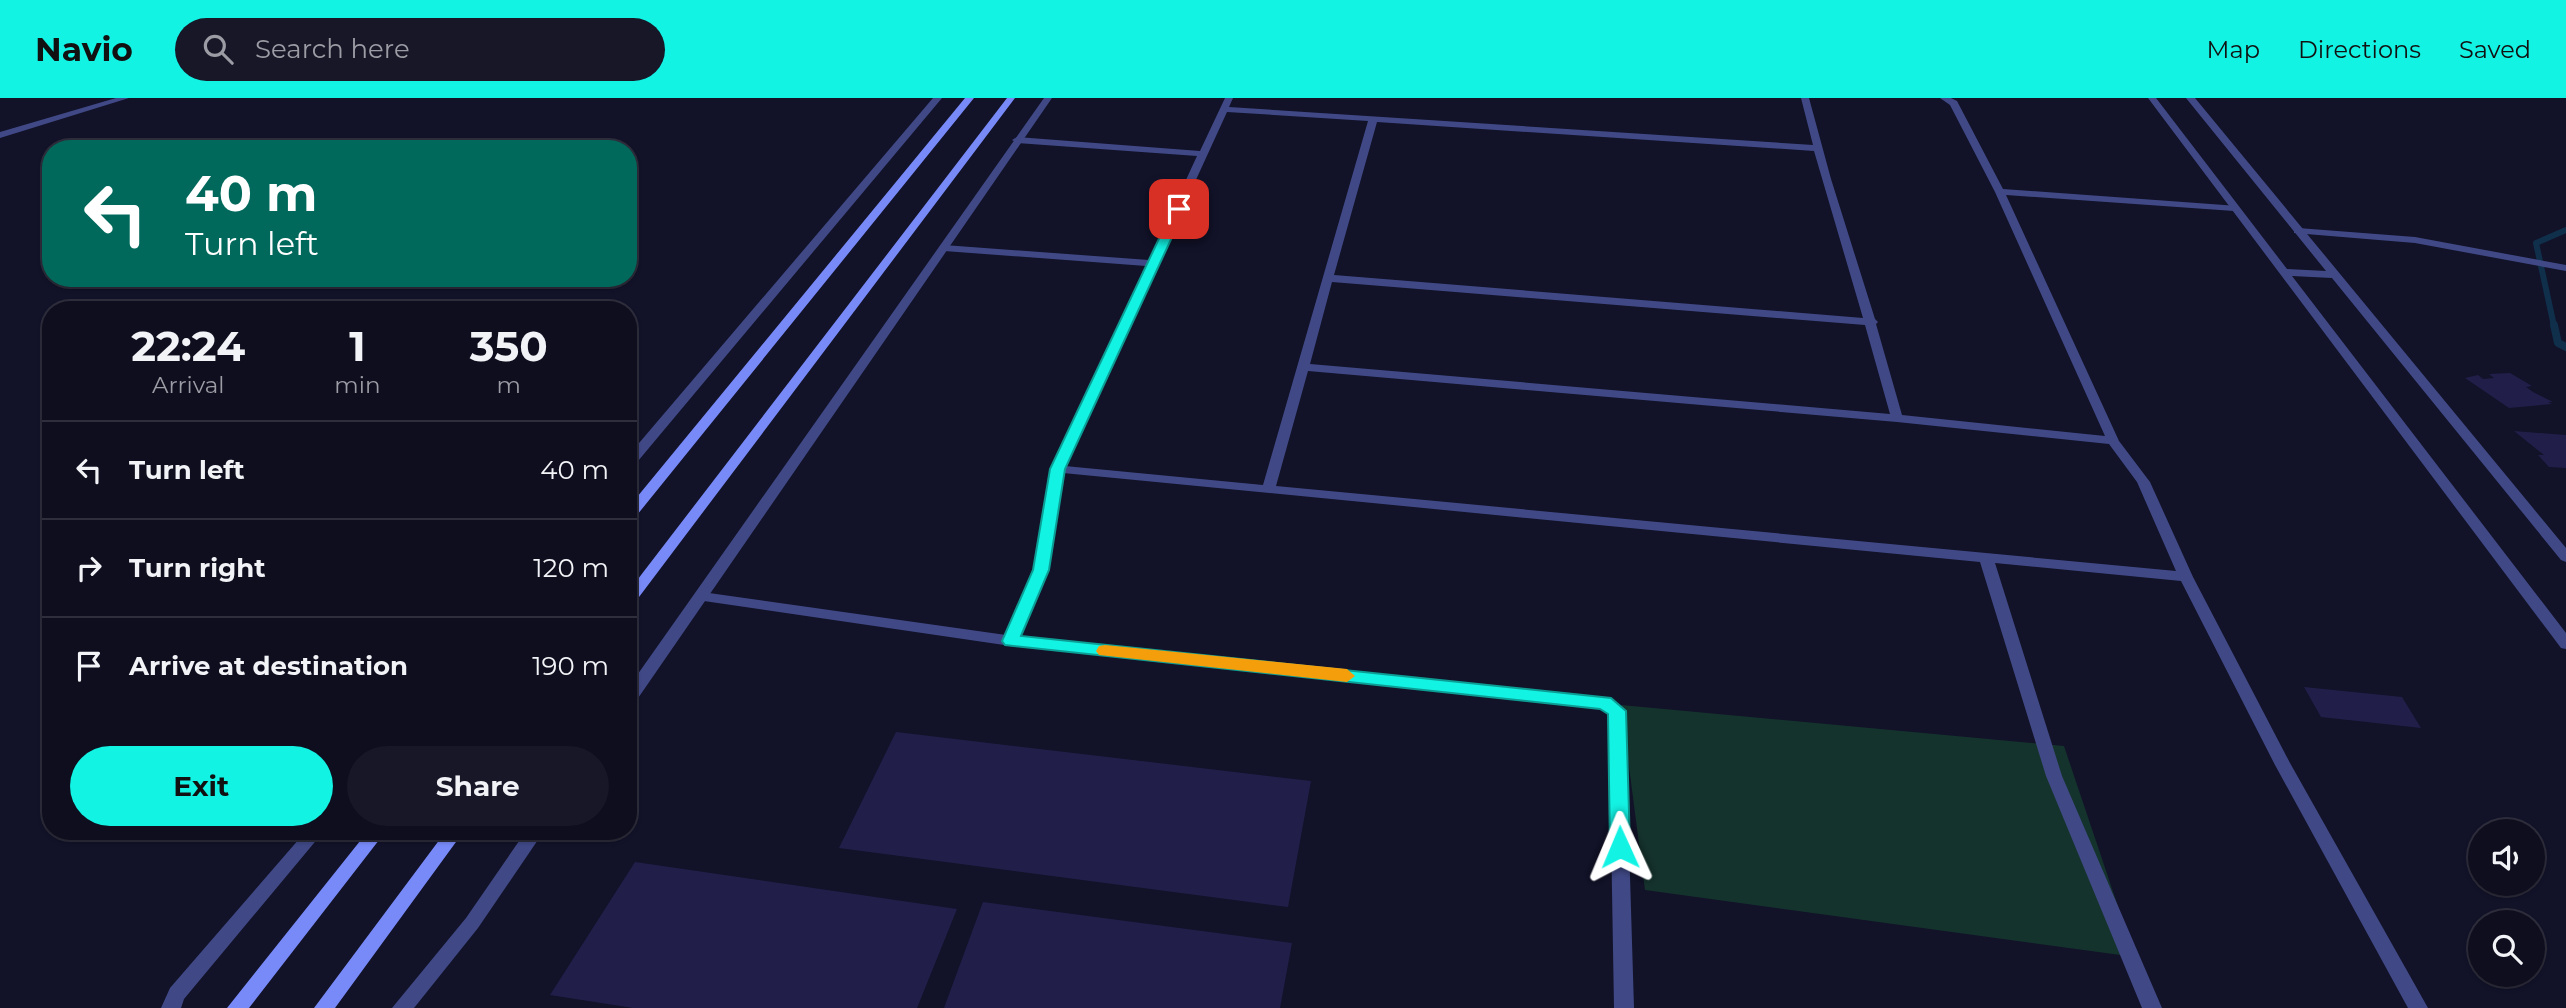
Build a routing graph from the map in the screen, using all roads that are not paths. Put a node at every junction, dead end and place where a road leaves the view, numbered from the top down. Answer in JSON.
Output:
{"nodes":[{"id":1,"x":125,"y":98,"type":"edge"},
{"id":2,"x":938,"y":98,"type":"edge"},
{"id":3,"x":970,"y":98,"type":"edge"},
{"id":4,"x":1011,"y":98,"type":"edge"},
{"id":5,"x":1048,"y":98,"type":"edge"},
{"id":6,"x":1805,"y":98,"type":"edge"},
{"id":7,"x":1944,"y":98,"type":"edge"},
{"id":8,"x":2152,"y":98,"type":"edge"},
{"id":9,"x":2190,"y":98,"type":"edge"},
{"id":10,"x":1226,"y":103,"type":"edge"},
{"id":11,"x":1373,"y":119,"type":"junction"},
{"id":12,"x":0,"y":135,"type":"edge"},
{"id":13,"x":1017,"y":140,"type":"junction"},
{"id":14,"x":1817,"y":148,"type":"junction"},
{"id":15,"x":1202,"y":155,"type":"junction"},
{"id":16,"x":2000,"y":192,"type":"junction"},
{"id":17,"x":2234,"y":208,"type":"junction"},
{"id":18,"x":2298,"y":231,"type":"junction"},
{"id":19,"x":944,"y":248,"type":"junction"},
{"id":20,"x":1152,"y":263,"type":"junction"},
{"id":21,"x":2566,"y":268,"type":"edge"},
{"id":22,"x":2283,"y":272,"type":"junction"},
{"id":23,"x":2334,"y":275,"type":"junction"},
{"id":24,"x":1329,"y":278,"type":"junction"},
{"id":25,"x":1872,"y":322,"type":"junction"},
{"id":26,"x":1305,"y":367,"type":"junction"},
{"id":27,"x":1897,"y":418,"type":"junction"},
{"id":28,"x":2113,"y":441,"type":"junction"},
{"id":29,"x":637,"y":453,"type":"edge"},
{"id":30,"x":1057,"y":469,"type":"junction"},
{"id":31,"x":1269,"y":487,"type":"junction"},
{"id":32,"x":637,"y":506,"type":"edge"},
{"id":33,"x":2566,"y":557,"type":"edge"},
{"id":34,"x":1986,"y":558,"type":"junction"},
{"id":35,"x":2186,"y":578,"type":"junction"},
{"id":36,"x":637,"y":589,"type":"edge"},
{"id":37,"x":702,"y":597,"type":"junction"},
{"id":38,"x":1011,"y":641,"type":"junction"},
{"id":39,"x":2566,"y":644,"type":"edge"},
{"id":40,"x":637,"y":688,"type":"edge"},
{"id":41,"x":308,"y":840,"type":"edge"},
{"id":42,"x":371,"y":840,"type":"edge"},
{"id":43,"x":449,"y":840,"type":"edge"},
{"id":44,"x":530,"y":840,"type":"edge"},
{"id":45,"x":171,"y":1008,"type":"edge"},
{"id":46,"x":237,"y":1008,"type":"edge"},
{"id":47,"x":324,"y":1008,"type":"edge"},
{"id":48,"x":402,"y":1008,"type":"edge"},
{"id":49,"x":1624,"y":1008,"type":"edge"},
{"id":50,"x":2151,"y":1008,"type":"edge"},
{"id":51,"x":2418,"y":1008,"type":"edge"}],
"edges":[{"from":1,"to":12,"type":"street"},
{"from":2,"to":29,"type":"street"},
{"from":3,"to":32,"type":"main road"},
{"from":4,"to":36,"type":"main road"},
{"from":5,"to":13,"type":"street"},
{"from":6,"to":14,"type":"street"},
{"from":7,"to":16,"type":"street"},
{"from":8,"to":17,"type":"street"},
{"from":9,"to":18,"type":"street"},
{"from":10,"to":11,"type":"street"},
{"from":10,"to":15,"type":"street"},
{"from":11,"to":14,"type":"street"},
{"from":11,"to":24,"type":"street"},
{"from":13,"to":15,"type":"street"},
{"from":13,"to":19,"type":"street"},
{"from":14,"to":25,"type":"street"},
{"from":15,"to":20,"type":"street"},
{"from":16,"to":17,"type":"street"},
{"from":16,"to":28,"type":"street"},
{"from":17,"to":22,"type":"street"},
{"from":18,"to":21,"type":"street"},
{"from":18,"to":23,"type":"street"},
{"from":19,"to":20,"type":"street"},
{"from":19,"to":37,"type":"street"},
{"from":20,"to":30,"type":"street"},
{"from":22,"to":23,"type":"street"},
{"from":22,"to":39,"type":"street"},
{"from":23,"to":33,"type":"street"},
{"from":24,"to":25,"type":"street"},
{"from":24,"to":26,"type":"street"},
{"from":25,"to":27,"type":"street"},
{"from":26,"to":27,"type":"street"},
{"from":26,"to":31,"type":"street"},
{"from":27,"to":28,"type":"street"},
{"from":28,"to":35,"type":"street"},
{"from":30,"to":31,"type":"street"},
{"from":30,"to":38,"type":"street"},
{"from":31,"to":34,"type":"street"},
{"from":34,"to":35,"type":"street"},
{"from":34,"to":50,"type":"street"},
{"from":35,"to":51,"type":"street"},
{"from":37,"to":38,"type":"street"},
{"from":37,"to":40,"type":"street"},
{"from":38,"to":49,"type":"street"},
{"from":41,"to":45,"type":"street"},
{"from":42,"to":46,"type":"main road"},
{"from":43,"to":47,"type":"main road"},
{"from":44,"to":48,"type":"street"}]}
